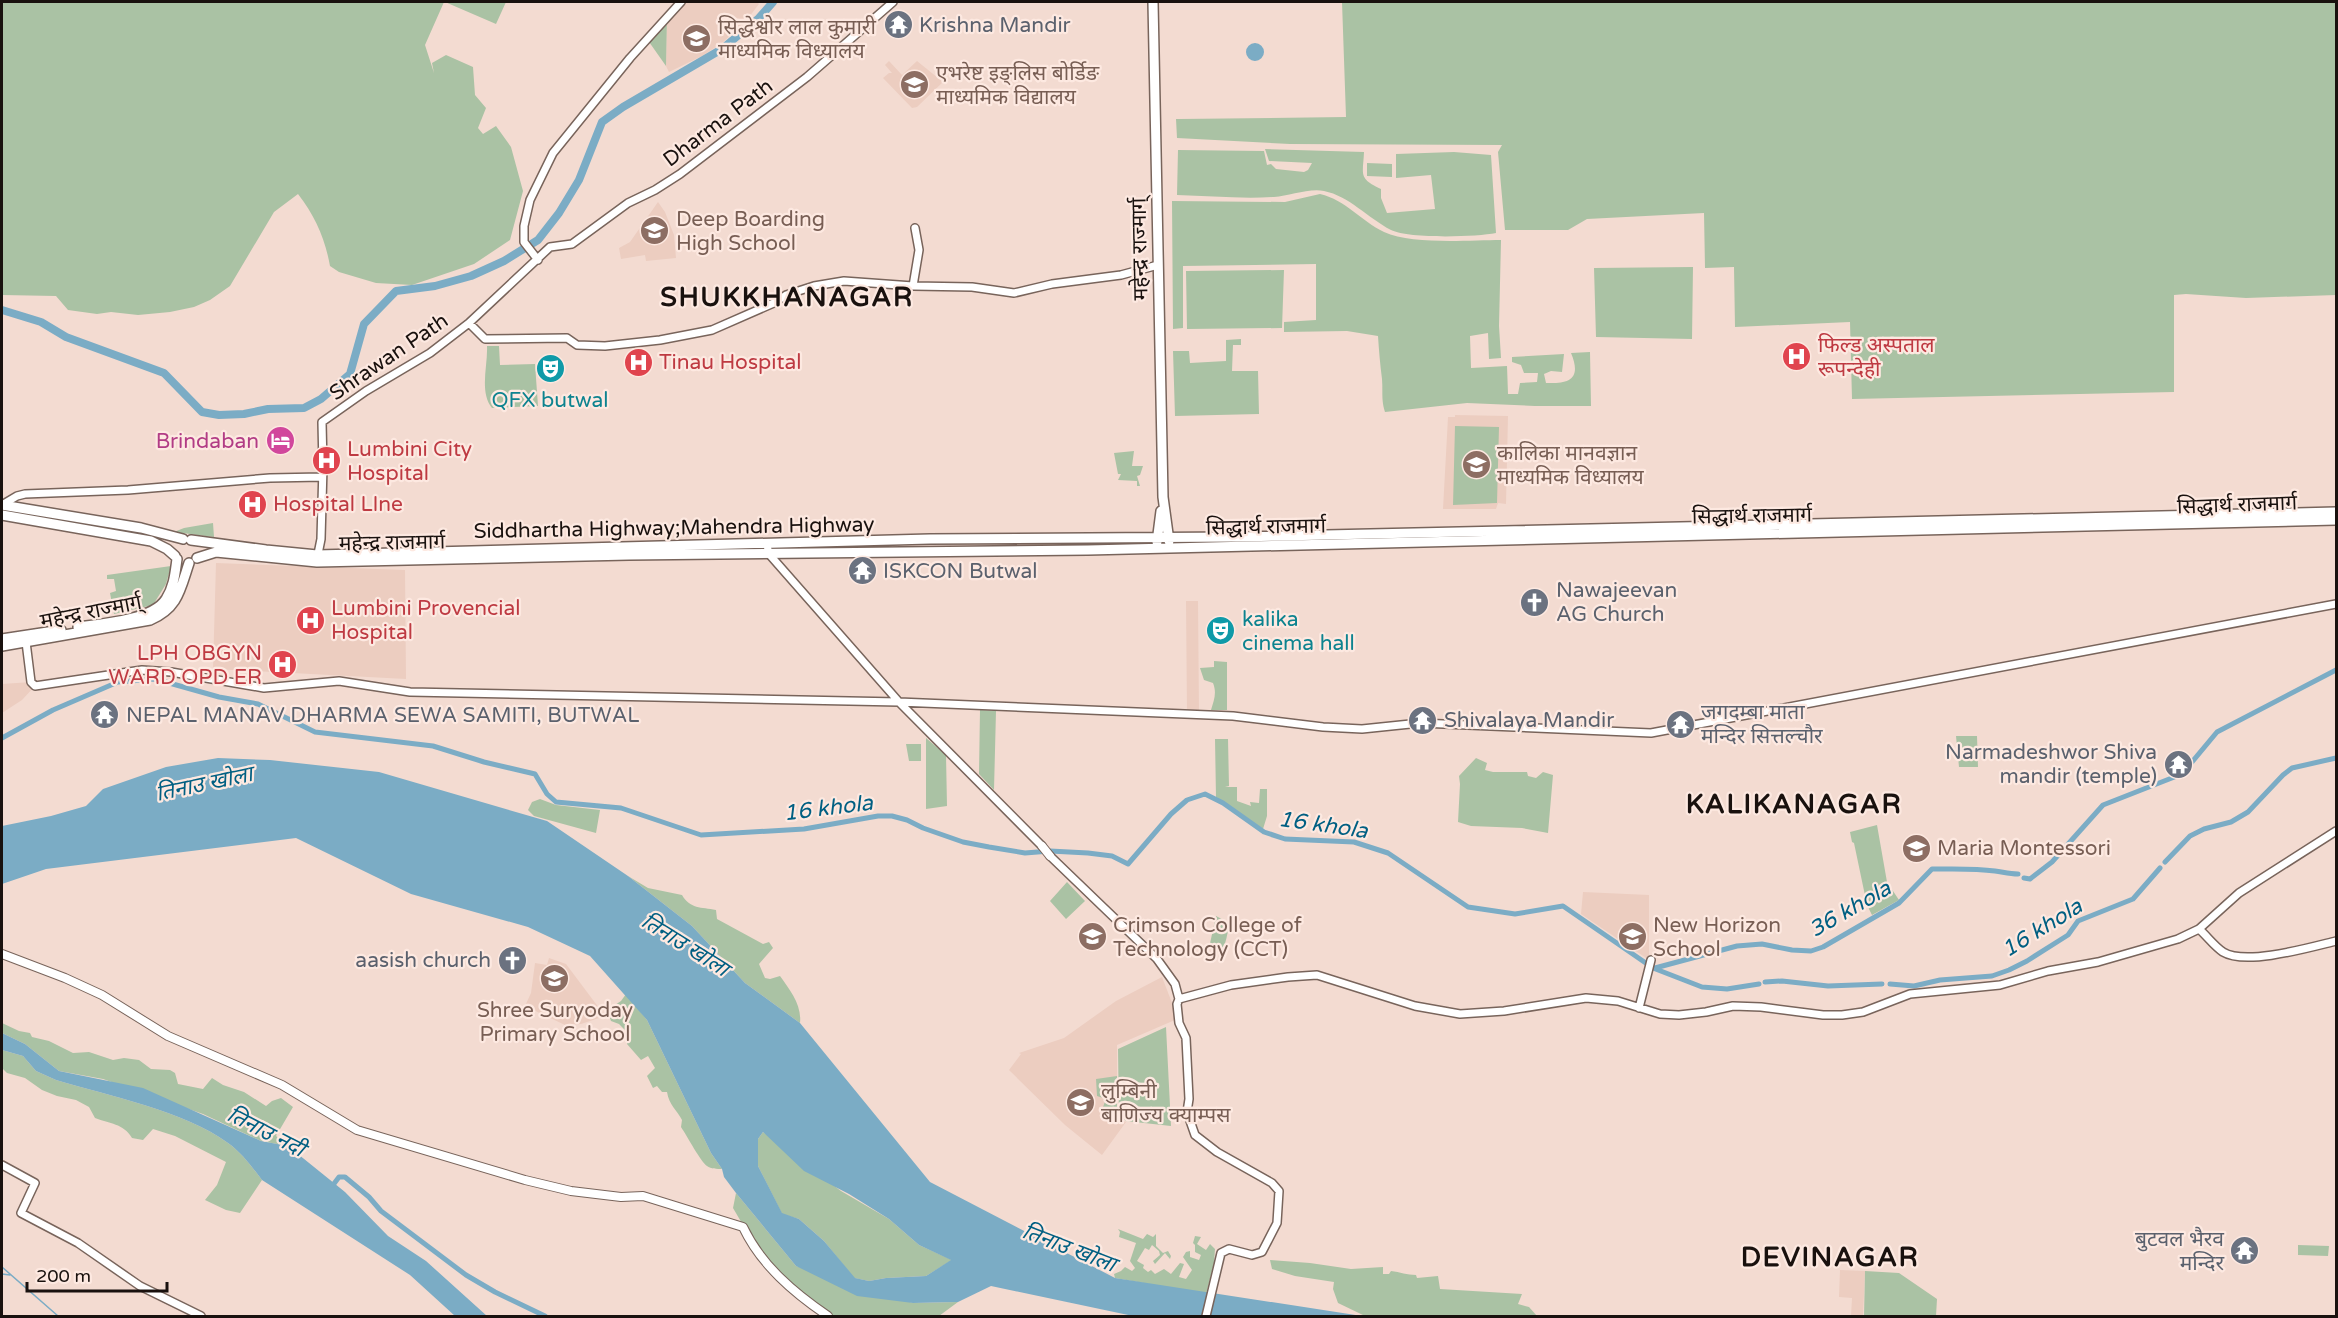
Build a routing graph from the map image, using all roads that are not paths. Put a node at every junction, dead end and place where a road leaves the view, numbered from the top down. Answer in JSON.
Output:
{"nodes":[{"id":1,"x":681,"y":2,"type":"edge"},
{"id":2,"x":893,"y":2,"type":"edge"},
{"id":3,"x":1153,"y":2,"type":"edge"},
{"id":4,"x":915,"y":228,"type":"dead end"},
{"id":5,"x":550,"y":247,"type":"joint"},
{"id":6,"x":538,"y":260,"type":"junction"},
{"id":7,"x":1158,"y":265,"type":"junction"},
{"id":8,"x":913,"y":286,"type":"junction"},
{"id":9,"x":469,"y":322,"type":"junction"},
{"id":10,"x":322,"y":477,"type":"junction"},
{"id":11,"x":2,"y":506,"type":"edge"},
{"id":12,"x":2337,"y":512,"type":"edge"},
{"id":13,"x":2,"y":515,"type":"edge"},
{"id":14,"x":2337,"y":520,"type":"edge"},
{"id":15,"x":1163,"y":537,"type":"junction"},
{"id":16,"x":187,"y":540,"type":"junction"},
{"id":17,"x":1163,"y":548,"type":"junction"},
{"id":18,"x":768,"y":549,"type":"junction"},
{"id":19,"x":176,"y":557,"type":"junction"},
{"id":20,"x":317,"y":559,"type":"junction"},
{"id":21,"x":193,"y":560,"type":"junction"},
{"id":22,"x":2337,"y":604,"type":"edge"},
{"id":23,"x":2,"y":639,"type":"edge"},
{"id":24,"x":26,"y":642,"type":"junction"},
{"id":25,"x":2,"y":646,"type":"edge"},
{"id":26,"x":899,"y":702,"type":"junction"},
{"id":27,"x":2337,"y":831,"type":"edge"},
{"id":28,"x":1042,"y":846,"type":"joint"},
{"id":29,"x":1050,"y":856,"type":"joint"},
{"id":30,"x":2199,"y":929,"type":"junction"},
{"id":31,"x":2337,"y":941,"type":"edge"},
{"id":32,"x":2,"y":954,"type":"edge"},
{"id":33,"x":1651,"y":960,"type":"dead end"},
{"id":34,"x":1179,"y":999,"type":"junction"},
{"id":35,"x":1639,"y":1008,"type":"junction"},
{"id":36,"x":2,"y":1165,"type":"edge"},
{"id":37,"x":201,"y":1317,"type":"edge"},
{"id":38,"x":828,"y":1317,"type":"edge"},
{"id":39,"x":1206,"y":1317,"type":"edge"}],
"edges":[{"from":1,"to":6,"type":"street"},
{"from":2,"to":5,"type":"street","name":"Dharma Path"},
{"from":3,"to":7,"type":"highway","name":"महेन्द्र राज्मार्ग्"},
{"from":4,"to":8,"type":"street"},
{"from":5,"to":6,"type":"street","name":"Shrawan Path"},
{"from":6,"to":9,"type":"street","name":"Shrawan Path"},
{"from":7,"to":8,"type":"street"},
{"from":7,"to":15,"type":"highway","name":"महेन्द्र राज्मार्ग्"},
{"from":8,"to":9,"type":"street"},
{"from":9,"to":10,"type":"street","name":"Shrawan Path"},
{"from":10,"to":11,"type":"street"},
{"from":10,"to":20,"type":"street","name":"Shrawan Path"},
{"from":11,"to":16,"type":"highway","name":"Siddhartha Highway;Mahendra Highway"},
{"from":12,"to":15,"type":"highway","name":"सिद्धार्थ राजमार्ग"},
{"from":13,"to":19,"type":"highway"},
{"from":14,"to":17,"type":"highway","name":"सिद्धार्थ राजमार्ग"},
{"from":15,"to":17,"type":"highway","name":"महेन्द्र राज्मार्ग्"},
{"from":15,"to":18,"type":"highway","name":"Siddhartha Highway;Mahendra Highway"},
{"from":16,"to":19,"type":"highway"},
{"from":16,"to":20,"type":"highway","name":"Siddhartha Highway;Mahendra Highway"},
{"from":16,"to":21,"type":"highway"},
{"from":17,"to":18,"type":"highway","name":"Siddhartha Highway;Mahendra Highway"},
{"from":18,"to":20,"type":"highway","name":"Siddhartha Highway;Mahendra Highway"},
{"from":18,"to":26,"type":"street"},
{"from":19,"to":21,"type":"highway"},
{"from":19,"to":23,"type":"highway","name":"महेन्द्र राज्मार्ग्"},
{"from":20,"to":21,"type":"highway","name":"महेन्द्र राजमार्ग"},
{"from":21,"to":24,"type":"highway","name":"महेन्द्र राज्मार्ग्"},
{"from":22,"to":26,"type":"street"},
{"from":24,"to":25,"type":"highway","name":"महेन्द्र राज्मार्ग्"},
{"from":24,"to":26,"type":"street"},
{"from":26,"to":28,"type":"street"},
{"from":27,"to":30,"type":"street"},
{"from":28,"to":29,"type":"main road"},
{"from":29,"to":34,"type":"street"},
{"from":30,"to":31,"type":"street"},
{"from":30,"to":35,"type":"street"},
{"from":32,"to":38,"type":"main road"},
{"from":33,"to":35,"type":"street"},
{"from":34,"to":35,"type":"street"},
{"from":34,"to":39,"type":"street"},
{"from":36,"to":37,"type":"street"}]}
